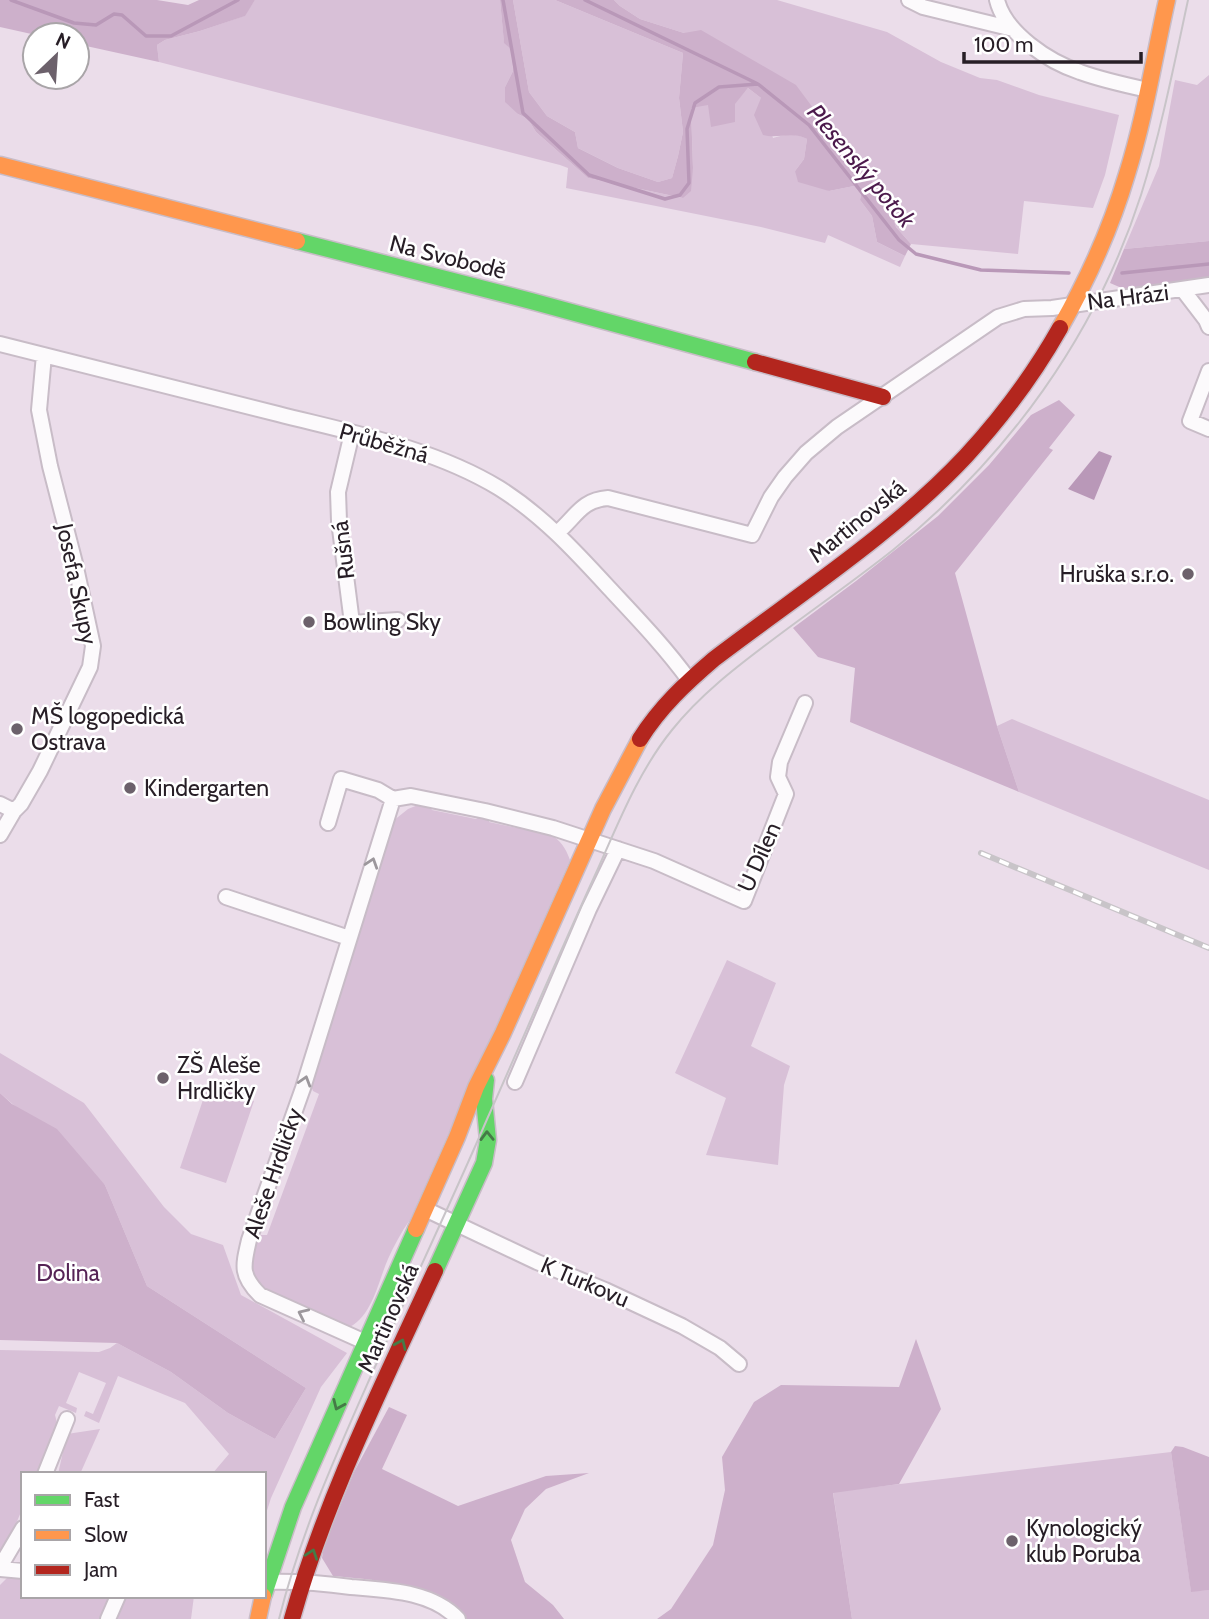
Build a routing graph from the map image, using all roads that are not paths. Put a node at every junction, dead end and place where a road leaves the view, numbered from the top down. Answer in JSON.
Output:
{"nodes":[{"id":1,"x":909,"y":0,"type":"edge"},
{"id":2,"x":997,"y":0,"type":"edge"},
{"id":3,"x":1167,"y":0,"type":"edge"},
{"id":4,"x":1013,"y":29,"type":"junction"},
{"id":5,"x":1148,"y":90,"type":"junction"},
{"id":6,"x":0,"y":165,"type":"edge"},
{"id":7,"x":1209,"y":285,"type":"edge"},
{"id":8,"x":1183,"y":290,"type":"junction"},
{"id":9,"x":1074,"y":304,"type":"junction"},
{"id":10,"x":1209,"y":327,"type":"edge"},
{"id":11,"x":0,"y":344,"type":"edge"},
{"id":12,"x":44,"y":355,"type":"junction"},
{"id":13,"x":1209,"y":371,"type":"edge"},
{"id":14,"x":883,"y":397,"type":"junction"},
{"id":15,"x":1209,"y":429,"type":"edge"},
{"id":16,"x":352,"y":433,"type":"junction"},
{"id":17,"x":557,"y":533,"type":"junction"},
{"id":18,"x":398,"y":620,"type":"dead end"},
{"id":19,"x":689,"y":680,"type":"junction"},
{"id":20,"x":805,"y":703,"type":"dead end"},
{"id":21,"x":393,"y":799,"type":"junction"},
{"id":22,"x":0,"y":804,"type":"edge"},
{"id":23,"x":14,"y":811,"type":"junction"},
{"id":24,"x":328,"y":823,"type":"dead end"},
{"id":25,"x":0,"y":835,"type":"edge"},
{"id":26,"x":590,"y":840,"type":"junction"},
{"id":27,"x":618,"y":849,"type":"junction"},
{"id":28,"x":226,"y":897,"type":"dead end"},
{"id":29,"x":349,"y":938,"type":"junction"},
{"id":30,"x":503,"y":1033,"type":"junction"},
{"id":31,"x":515,"y":1082,"type":"dead end"},
{"id":32,"x":425,"y":1209,"type":"junction"},
{"id":33,"x":456,"y":1223,"type":"junction"},
{"id":34,"x":365,"y":1342,"type":"junction"},
{"id":35,"x":739,"y":1364,"type":"dead end"},
{"id":36,"x":67,"y":1419,"type":"dead end"},
{"id":37,"x":46,"y":1472,"type":"edge"},
{"id":38,"x":21,"y":1531,"type":"edge"},
{"id":39,"x":0,"y":1568,"type":"edge"},
{"id":40,"x":21,"y":1571,"type":"edge"},
{"id":41,"x":303,"y":1581,"type":"junction"},
{"id":42,"x":266,"y":1585,"type":"edge"},
{"id":43,"x":266,"y":1588,"type":"edge"},
{"id":44,"x":117,"y":1598,"type":"edge"},
{"id":45,"x":263,"y":1598,"type":"edge"},
{"id":46,"x":108,"y":1619,"type":"edge"},
{"id":47,"x":258,"y":1619,"type":"edge"},
{"id":48,"x":292,"y":1619,"type":"edge"},
{"id":49,"x":458,"y":1619,"type":"edge"}],
"edges":[{"from":1,"to":4,"type":"street"},
{"from":2,"to":4,"type":"street"},
{"from":3,"to":5,"type":"street","name":"Martinovská"},
{"from":4,"to":5,"type":"street"},
{"from":5,"to":9,"type":"street","name":"Martinovská"},
{"from":6,"to":14,"type":"street","name":"Na Svobodě"},
{"from":7,"to":8,"type":"street","name":"Na Hrázi"},
{"from":8,"to":9,"type":"street","name":"Na Hrázi"},
{"from":8,"to":10,"type":"street","name":"Na Hrázi"},
{"from":9,"to":14,"type":"street"},
{"from":9,"to":19,"type":"street","name":"Martinovská"},
{"from":11,"to":12,"type":"street","name":"Průběžná"},
{"from":12,"to":16,"type":"street","name":"Průběžná"},
{"from":12,"to":23,"type":"street","name":"Josefa Skupy"},
{"from":13,"to":15,"type":"street"},
{"from":14,"to":17,"type":"street"},
{"from":16,"to":17,"type":"street","name":"Průběžná"},
{"from":16,"to":18,"type":"street","name":"Rušná"},
{"from":17,"to":19,"type":"street","name":"Průběžná"},
{"from":19,"to":26,"type":"street","name":"Martinovská"},
{"from":20,"to":27,"type":"street","name":"U Dílen"},
{"from":21,"to":24,"type":"street"},
{"from":21,"to":26,"type":"street"},
{"from":29,"to":21,"type":"street","name":"Aleše Hrdličky","one_way":true},
{"from":22,"to":23,"type":"street"},
{"from":23,"to":25,"type":"street","name":"Josefa Skupy"},
{"from":26,"to":27,"type":"street","name":"U Dílen"},
{"from":26,"to":30,"type":"street","name":"Martinovská"},
{"from":27,"to":31,"type":"street"},
{"from":28,"to":29,"type":"street"},
{"from":34,"to":29,"type":"street","name":"Aleše Hrdličky","one_way":true},
{"from":30,"to":32,"type":"street","name":"Martinovská"},
{"from":33,"to":30,"type":"street","name":"Martinovská","one_way":true},
{"from":32,"to":33,"type":"street","name":"K Turkovu"},
{"from":32,"to":34,"type":"street","name":"Martinovská"},
{"from":33,"to":35,"type":"street","name":"K Turkovu"},
{"from":41,"to":33,"type":"street","name":"Martinovská","one_way":true},
{"from":34,"to":42,"type":"street","name":"Martinovská","one_way":true},
{"from":36,"to":37,"type":"street"},
{"from":38,"to":39,"type":"street"},
{"from":39,"to":40,"type":"street"},
{"from":41,"to":43,"type":"street"},
{"from":41,"to":48,"type":"street","name":"Martinovská"},
{"from":41,"to":49,"type":"street"},
{"from":44,"to":46,"type":"street"},
{"from":45,"to":47,"type":"street","name":"Martinovská"}]}
